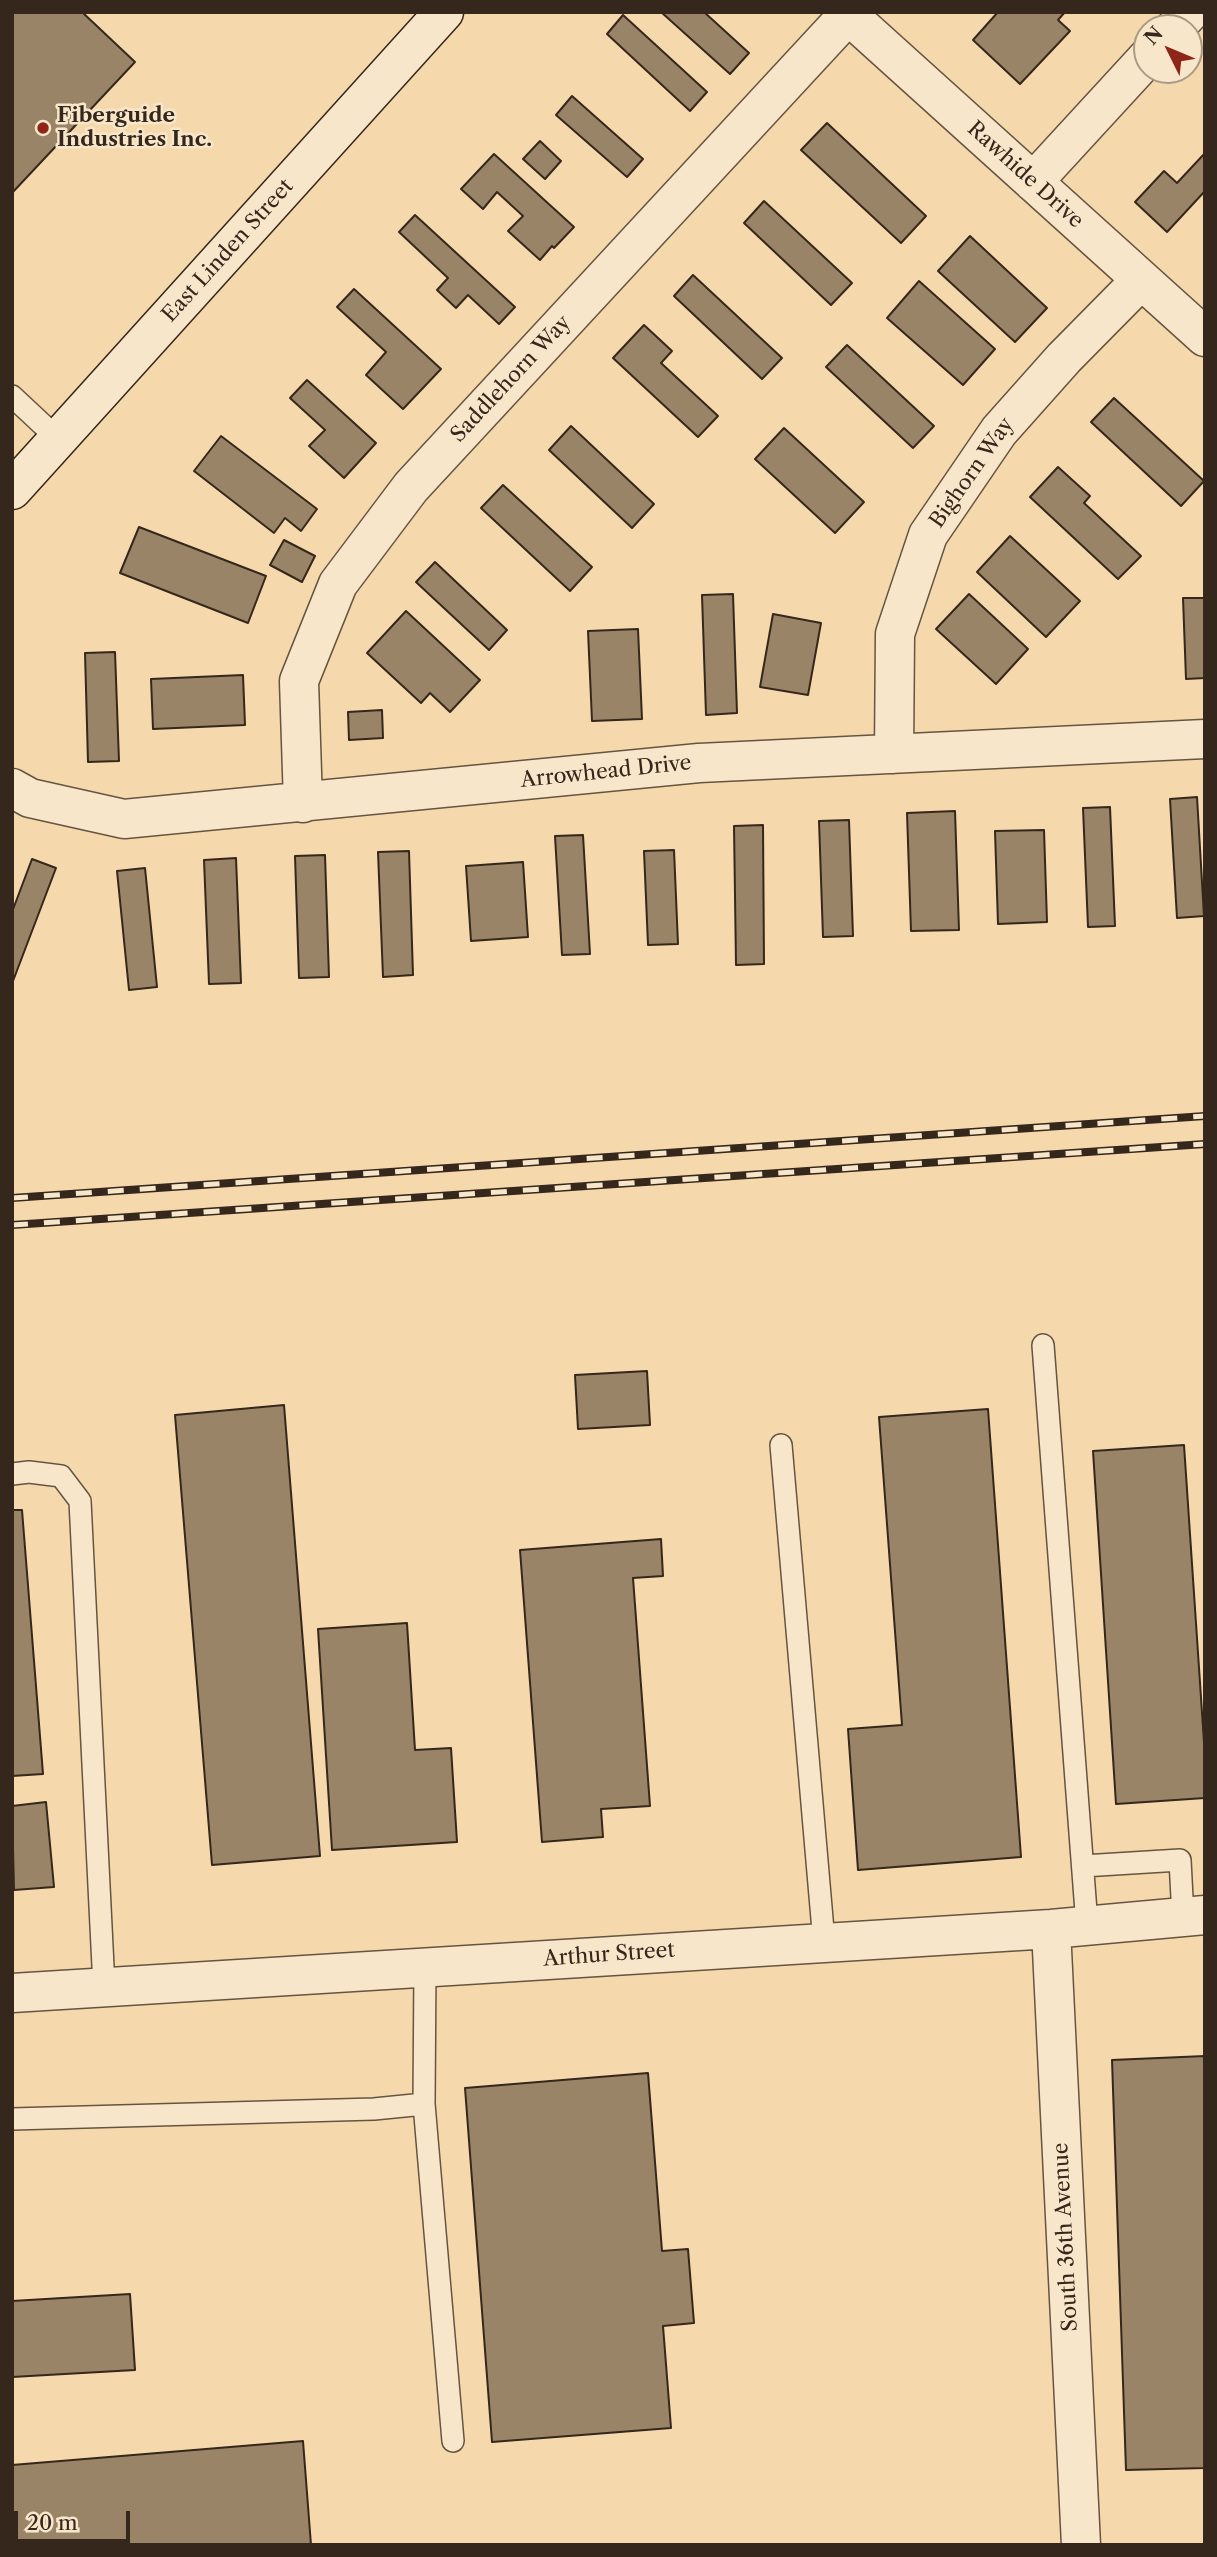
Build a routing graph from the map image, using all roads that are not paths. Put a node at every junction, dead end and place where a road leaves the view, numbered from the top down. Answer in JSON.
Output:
{"nodes":[{"id":1,"x":444,"y":12,"type":"edge"},
{"id":2,"x":847,"y":14,"type":"edge"},
{"id":3,"x":1133,"y":73,"type":"edge"},
{"id":4,"x":1033,"y":181,"type":"junction"},
{"id":5,"x":1141,"y":280,"type":"junction"},
{"id":6,"x":1205,"y":337,"type":"edge"},
{"id":7,"x":12,"y":396,"type":"edge"},
{"id":8,"x":58,"y":439,"type":"junction"},
{"id":9,"x":12,"y":490,"type":"edge"},
{"id":10,"x":1205,"y":739,"type":"edge"},
{"id":11,"x":894,"y":754,"type":"junction"},
{"id":12,"x":12,"y":788,"type":"edge"},
{"id":13,"x":303,"y":803,"type":"junction"},
{"id":14,"x":1042,"y":1345,"type":"dead end"},
{"id":15,"x":781,"y":1445,"type":"dead end"},
{"id":16,"x":12,"y":1474,"type":"edge"},
{"id":17,"x":1083,"y":1866,"type":"junction"},
{"id":18,"x":1194,"y":1916,"type":"edge"},
{"id":19,"x":1069,"y":1927,"type":"junction"},
{"id":20,"x":824,"y":1942,"type":"junction"},
{"id":21,"x":425,"y":1966,"type":"junction"},
{"id":22,"x":104,"y":1987,"type":"junction"},
{"id":23,"x":12,"y":1993,"type":"edge"},
{"id":24,"x":424,"y":2104,"type":"junction"},
{"id":25,"x":12,"y":2119,"type":"edge"},
{"id":26,"x":453,"y":2441,"type":"dead end"},
{"id":27,"x":1081,"y":2545,"type":"edge"}],
"edges":[{"from":1,"to":8,"type":"street","name":"East Linden Street"},
{"from":2,"to":4,"type":"street","name":"Rawhide Drive"},
{"from":2,"to":13,"type":"street","name":"Saddlehorn Way"},
{"from":3,"to":4,"type":"street"},
{"from":4,"to":5,"type":"street","name":"Rawhide Drive"},
{"from":5,"to":6,"type":"street","name":"Rawhide Drive"},
{"from":5,"to":11,"type":"street","name":"Bighorn Way"},
{"from":7,"to":8,"type":"lane"},
{"from":8,"to":9,"type":"street","name":"East Linden Street"},
{"from":10,"to":11,"type":"street","name":"Arrowhead Drive"},
{"from":11,"to":13,"type":"street","name":"Arrowhead Drive"},
{"from":12,"to":13,"type":"street","name":"Arrowhead Drive"},
{"from":14,"to":17,"type":"lane"},
{"from":15,"to":20,"type":"lane"},
{"from":16,"to":22,"type":"lane"},
{"from":17,"to":18,"type":"lane"},
{"from":17,"to":19,"type":"lane"},
{"from":18,"to":19,"type":"street","name":"Arthur Street"},
{"from":19,"to":20,"type":"street","name":"Arthur Street"},
{"from":19,"to":27,"type":"street","name":"South 36th Avenue"},
{"from":20,"to":21,"type":"street","name":"Arthur Street"},
{"from":21,"to":22,"type":"street","name":"Arthur Street"},
{"from":21,"to":24,"type":"lane"},
{"from":22,"to":23,"type":"street","name":"Arthur Street"},
{"from":24,"to":25,"type":"lane"},
{"from":24,"to":26,"type":"lane"}]}
